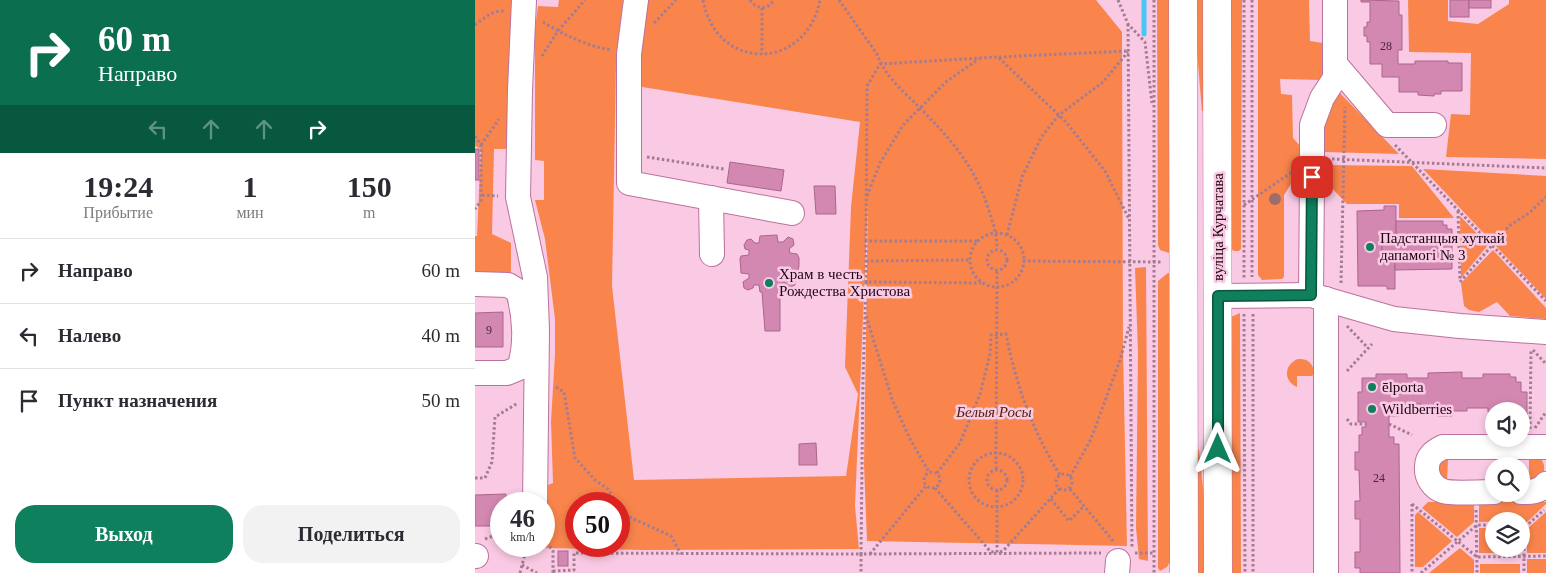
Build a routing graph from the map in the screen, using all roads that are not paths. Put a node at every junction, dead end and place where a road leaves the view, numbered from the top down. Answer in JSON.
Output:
{"nodes":[{"id":1,"x":636,"y":0,"type":"edge"},
{"id":2,"x":1183,"y":0,"type":"edge"},
{"id":3,"x":1217,"y":0,"type":"edge"},
{"id":4,"x":1335,"y":0,"type":"edge"},
{"id":5,"x":524,"y":6,"type":"edge"},
{"id":6,"x":1340,"y":70,"type":"junction"},
{"id":7,"x":1434,"y":125,"type":"dead end"},
{"id":8,"x":711,"y":198,"type":"junction"},
{"id":9,"x":792,"y":213,"type":"dead end"},
{"id":10,"x":712,"y":254,"type":"dead end"},
{"id":11,"x":475,"y":284,"type":"edge"},
{"id":12,"x":1326,"y":293,"type":"junction"},
{"id":13,"x":1183,"y":295,"type":"junction"},
{"id":14,"x":1218,"y":296,"type":"junction"},
{"id":15,"x":1546,"y":332,"type":"edge"},
{"id":16,"x":475,"y":373,"type":"edge"},
{"id":17,"x":1546,"y":448,"type":"edge"},
{"id":18,"x":1546,"y":484,"type":"edge"},
{"id":19,"x":535,"y":492,"type":"edge"},
{"id":20,"x":1530,"y":492,"type":"edge"},
{"id":21,"x":1485,"y":497,"type":"edge"},
{"id":22,"x":1184,"y":573,"type":"edge"},
{"id":23,"x":1218,"y":573,"type":"edge"},
{"id":24,"x":1326,"y":573,"type":"edge"}],
"edges":[{"from":1,"to":8,"type":"lane"},
{"from":2,"to":13,"type":"main road"},
{"from":3,"to":14,"type":"main road","name":"вуліца Курчатава"},
{"from":4,"to":6,"type":"lane"},
{"from":5,"to":19,"type":"lane"},
{"from":6,"to":7,"type":"lane"},
{"from":6,"to":12,"type":"lane"},
{"from":8,"to":9,"type":"lane"},
{"from":8,"to":10,"type":"lane"},
{"from":11,"to":16,"type":"lane"},
{"from":12,"to":14,"type":"lane"},
{"from":12,"to":15,"type":"lane"},
{"from":12,"to":24,"type":"lane"},
{"from":13,"to":14,"type":"main road"},
{"from":13,"to":22,"type":"main road"},
{"from":14,"to":23,"type":"main road","name":"вуліца Курчатава"},
{"from":17,"to":21,"type":"lane"},
{"from":18,"to":20,"type":"lane"}]}
